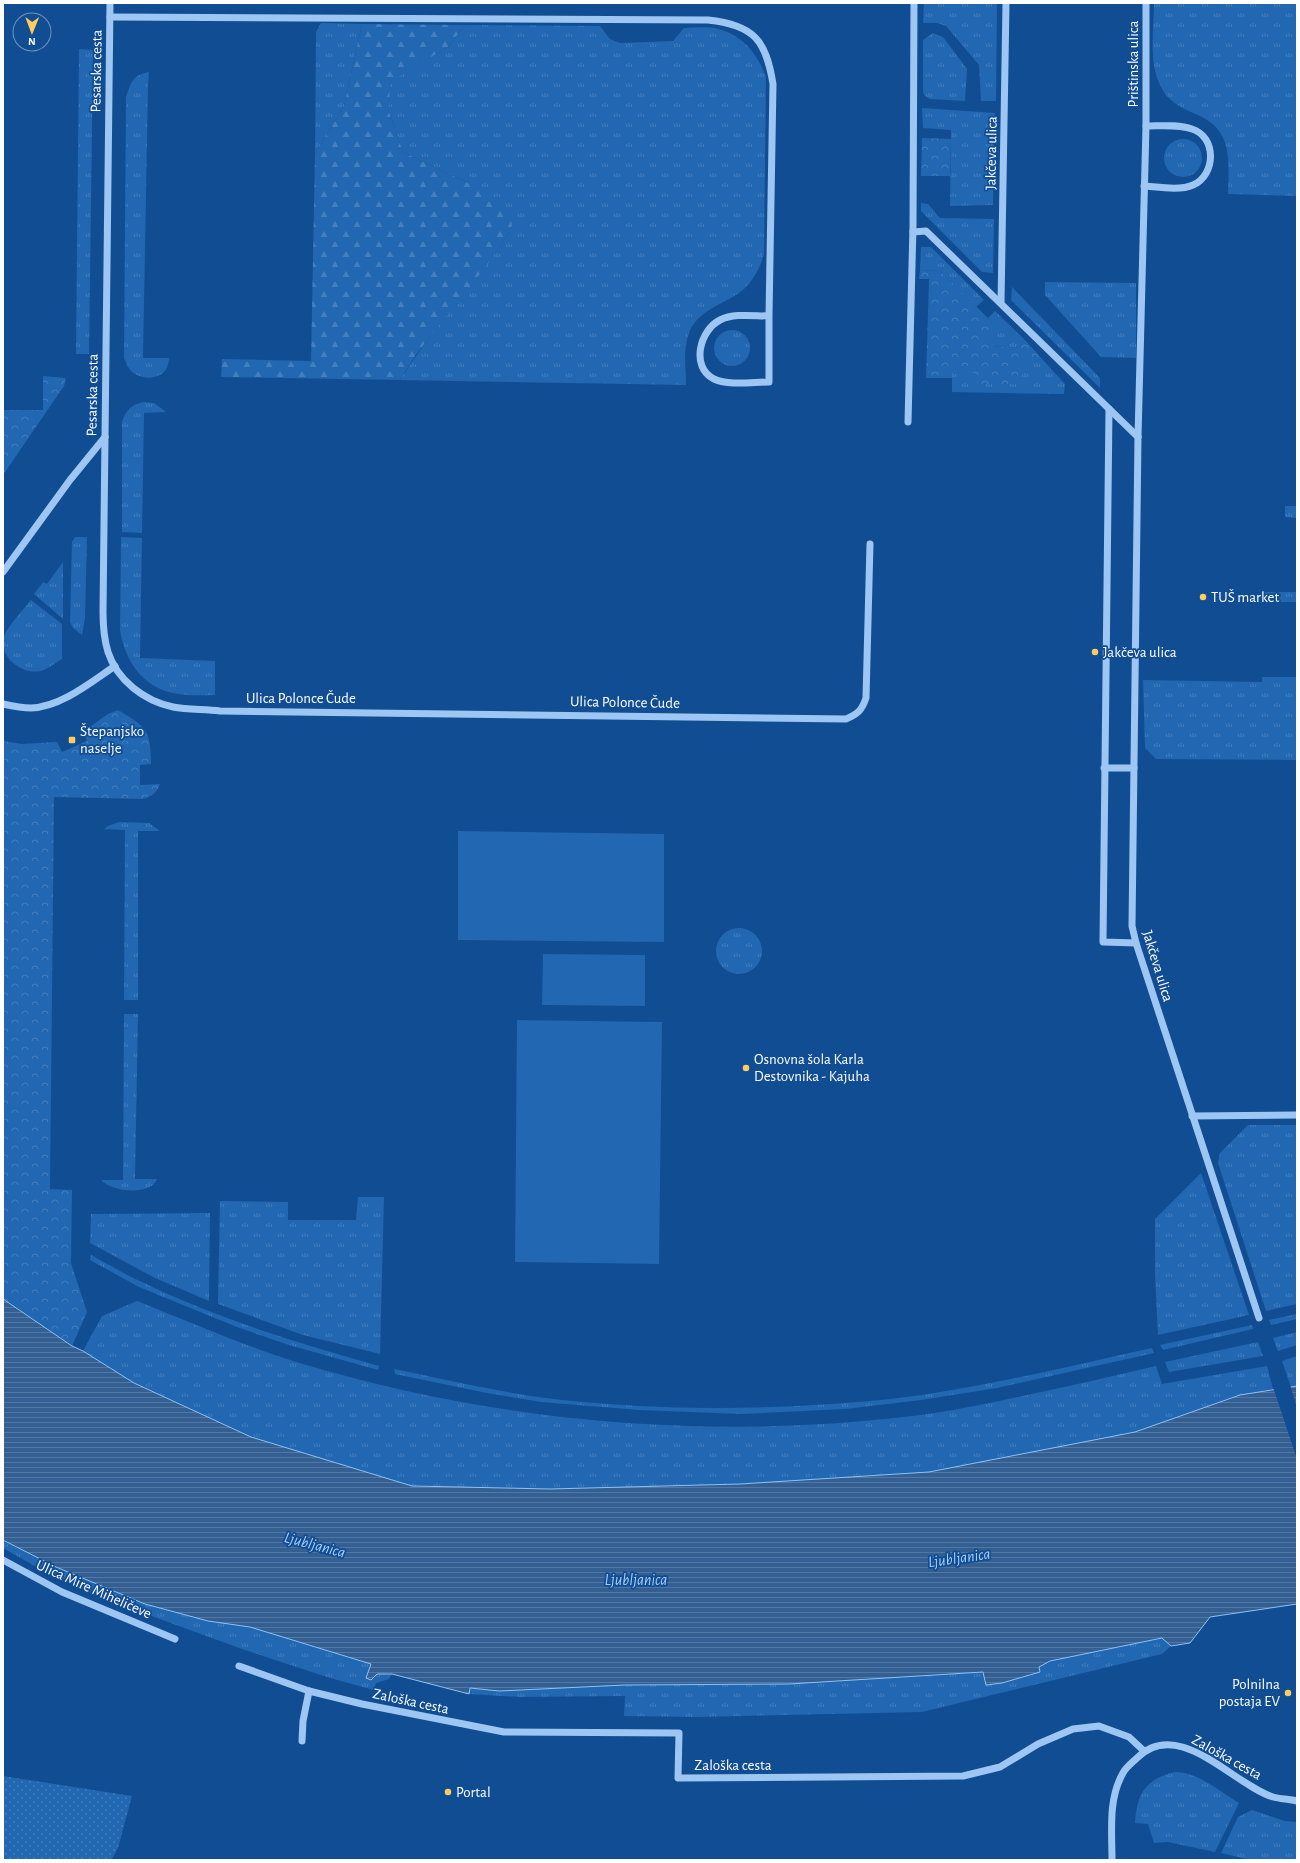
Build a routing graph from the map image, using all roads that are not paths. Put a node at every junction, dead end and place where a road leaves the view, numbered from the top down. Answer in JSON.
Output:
{"nodes":[{"id":1,"x":110,"y":3,"type":"edge"},
{"id":2,"x":914,"y":3,"type":"edge"},
{"id":3,"x":1006,"y":3,"type":"edge"},
{"id":4,"x":1146,"y":3,"type":"edge"},
{"id":5,"x":110,"y":17,"type":"junction"},
{"id":6,"x":1146,"y":126,"type":"junction"},
{"id":7,"x":1144,"y":186,"type":"junction"},
{"id":8,"x":913,"y":232,"type":"junction"},
{"id":9,"x":1001,"y":303,"type":"junction"},
{"id":10,"x":769,"y":316,"type":"junction"},
{"id":11,"x":1109,"y":409,"type":"junction"},
{"id":12,"x":908,"y":422,"type":"dead end"},
{"id":13,"x":105,"y":437,"type":"junction"},
{"id":14,"x":1138,"y":437,"type":"junction"},
{"id":15,"x":870,"y":544,"type":"dead end"},
{"id":16,"x":3,"y":572,"type":"edge"},
{"id":17,"x":115,"y":666,"type":"junction"},
{"id":18,"x":3,"y":704,"type":"edge"},
{"id":19,"x":220,"y":710,"type":"joint"},
{"id":20,"x":1104,"y":768,"type":"junction"},
{"id":21,"x":1134,"y":768,"type":"junction"},
{"id":22,"x":1136,"y":942,"type":"junction"},
{"id":23,"x":1297,"y":1115,"type":"edge"},
{"id":24,"x":1192,"y":1116,"type":"junction"},
{"id":25,"x":1259,"y":1318,"type":"dead end"},
{"id":26,"x":3,"y":1560,"type":"edge"},
{"id":27,"x":175,"y":1639,"type":"dead end"},
{"id":28,"x":239,"y":1666,"type":"dead end"},
{"id":29,"x":309,"y":1691,"type":"junction"},
{"id":30,"x":302,"y":1741,"type":"dead end"},
{"id":31,"x":1144,"y":1751,"type":"junction"},
{"id":32,"x":1297,"y":1801,"type":"edge"},
{"id":33,"x":1112,"y":1860,"type":"edge"}],
"edges":[{"from":1,"to":5,"type":"street","name":"Pesarska cesta"},
{"from":2,"to":8,"type":"street"},
{"from":3,"to":9,"type":"street","name":"Jakčeva ulica"},
{"from":4,"to":6,"type":"street","name":"Prištinska ulica"},
{"from":5,"to":10,"type":"street"},
{"from":5,"to":13,"type":"street","name":"Pesarska cesta"},
{"from":6,"to":7,"type":"street","name":"Prištinska ulica"},
{"from":6,"to":7,"type":"street","name":"Prištinska ulica"},
{"from":7,"to":14,"type":"street","name":"Jakčeva ulica"},
{"from":8,"to":9,"type":"street"},
{"from":8,"to":12,"type":"street"},
{"from":9,"to":11,"type":"street"},
{"from":10,"to":10,"type":"street"},
{"from":11,"to":14,"type":"street"},
{"from":11,"to":20,"type":"street"},
{"from":13,"to":16,"type":"street"},
{"from":13,"to":17,"type":"street","name":"Pesarska cesta"},
{"from":14,"to":21,"type":"street","name":"Jakčeva ulica"},
{"from":15,"to":19,"type":"street","name":"Ulica Polonce Čude"},
{"from":17,"to":18,"type":"street"},
{"from":17,"to":19,"type":"street","name":"Pesarska cesta"},
{"from":20,"to":21,"type":"street"},
{"from":20,"to":22,"type":"street"},
{"from":21,"to":22,"type":"street","name":"Jakčeva ulica"},
{"from":22,"to":24,"type":"street","name":"Jakčeva ulica"},
{"from":23,"to":24,"type":"street"},
{"from":24,"to":25,"type":"street","name":"Jakčeva ulica"},
{"from":26,"to":27,"type":"street","name":"Ulica Mire Miheličeve"},
{"from":28,"to":29,"type":"street","name":"Zaloška cesta"},
{"from":29,"to":30,"type":"street"},
{"from":29,"to":31,"type":"street","name":"Zaloška cesta"},
{"from":31,"to":32,"type":"street","name":"Zaloška cesta"},
{"from":31,"to":33,"type":"street"}]}
